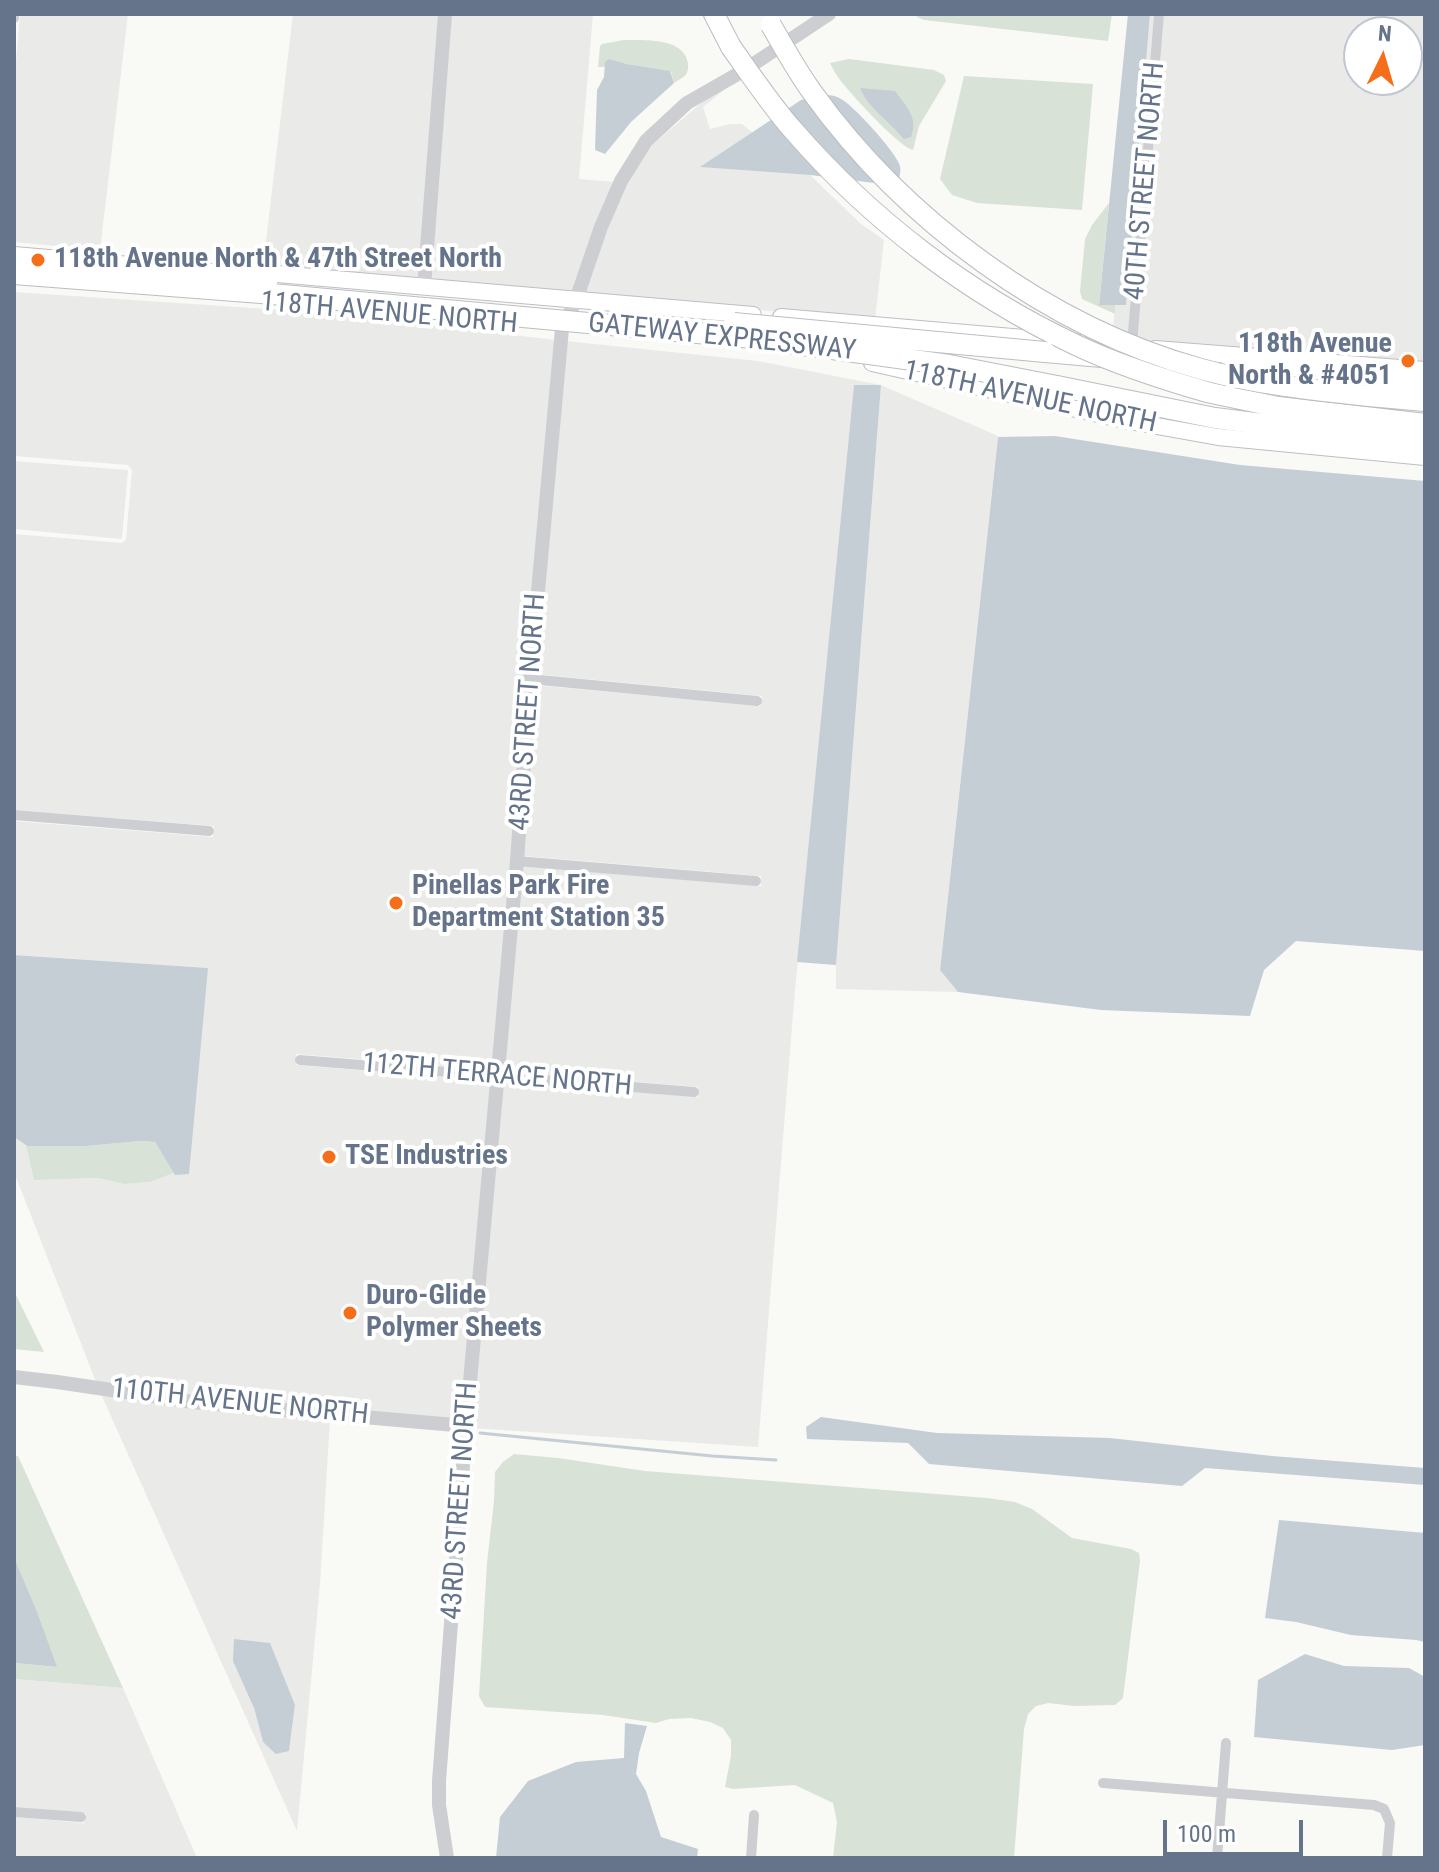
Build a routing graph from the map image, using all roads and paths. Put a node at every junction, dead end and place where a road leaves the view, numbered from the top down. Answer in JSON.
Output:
{"nodes":[{"id":1,"x":445,"y":14,"type":"edge"},
{"id":2,"x":714,"y":14,"type":"edge"},
{"id":3,"x":829,"y":14,"type":"edge"},
{"id":4,"x":1159,"y":14,"type":"edge"},
{"id":5,"x":767,"y":20,"type":"edge"},
{"id":6,"x":14,"y":249,"type":"edge"},
{"id":7,"x":14,"y":257,"type":"edge"},
{"id":8,"x":14,"y":274,"type":"edge"},
{"id":9,"x":14,"y":281,"type":"edge"},
{"id":10,"x":424,"y":287,"type":"junction"},
{"id":11,"x":576,"y":300,"type":"junction"},
{"id":12,"x":562,"y":329,"type":"junction"},
{"id":13,"x":1132,"y":347,"type":"junction"},
{"id":14,"x":1425,"y":370,"type":"edge"},
{"id":15,"x":1425,"y":386,"type":"edge"},
{"id":16,"x":1425,"y":401,"type":"edge"},
{"id":17,"x":1425,"y":424,"type":"edge"},
{"id":18,"x":1425,"y":442,"type":"edge"},
{"id":19,"x":1425,"y":457,"type":"edge"},
{"id":20,"x":530,"y":679,"type":"junction"},
{"id":21,"x":757,"y":701,"type":"dead end"},
{"id":22,"x":14,"y":815,"type":"edge"},
{"id":23,"x":209,"y":831,"type":"dead end"},
{"id":24,"x":517,"y":861,"type":"junction"},
{"id":25,"x":756,"y":881,"type":"dead end"},
{"id":26,"x":300,"y":1060,"type":"dead end"},
{"id":27,"x":498,"y":1076,"type":"junction"},
{"id":28,"x":694,"y":1092,"type":"dead end"},
{"id":29,"x":14,"y":1377,"type":"edge"},
{"id":30,"x":466,"y":1426,"type":"junction"},
{"id":31,"x":1226,"y":1743,"type":"dead end"},
{"id":32,"x":1103,"y":1783,"type":"dead end"},
{"id":33,"x":1222,"y":1793,"type":"junction"},
{"id":34,"x":14,"y":1812,"type":"edge"},
{"id":35,"x":754,"y":1815,"type":"dead end"},
{"id":36,"x":81,"y":1817,"type":"dead end"},
{"id":37,"x":447,"y":1858,"type":"edge"},
{"id":38,"x":751,"y":1858,"type":"edge"},
{"id":39,"x":1217,"y":1858,"type":"edge"},
{"id":40,"x":1387,"y":1858,"type":"edge"}],
"edges":[{"from":1,"to":10,"type":"street"},
{"from":2,"to":17,"type":"highway","bridge":true},
{"from":3,"to":11,"type":"street","name":"43RD STREET NORTH"},
{"from":4,"to":13,"type":"street","name":"40TH STREET NORTH"},
{"from":5,"to":16,"type":"highway","bridge":true},
{"from":6,"to":10,"type":"main road","name":"118TH AVENUE NORTH"},
{"from":7,"to":15,"type":"highway","name":"GATEWAY EXPRESSWAY","bridge":true},
{"from":8,"to":18,"type":"highway","name":"GATEWAY EXPRESSWAY","bridge":true},
{"from":9,"to":12,"type":"main road","name":"118TH AVENUE NORTH"},
{"from":10,"to":11,"type":"main road","name":"118TH AVENUE NORTH"},
{"from":11,"to":12,"type":"street","name":"43RD STREET NORTH"},
{"from":11,"to":13,"type":"main road","name":"118TH AVENUE NORTH"},
{"from":12,"to":19,"type":"main road","name":"118TH AVENUE NORTH"},
{"from":12,"to":20,"type":"street","name":"43RD STREET NORTH"},
{"from":13,"to":14,"type":"main road","name":"118TH AVENUE NORTH"},
{"from":20,"to":21,"type":"street"},
{"from":20,"to":24,"type":"street","name":"43RD STREET NORTH"},
{"from":22,"to":23,"type":"street"},
{"from":24,"to":25,"type":"street"},
{"from":24,"to":27,"type":"street","name":"43RD STREET NORTH"},
{"from":26,"to":27,"type":"street","name":"112TH TERRACE NORTH"},
{"from":27,"to":28,"type":"street","name":"112TH TERRACE NORTH"},
{"from":27,"to":30,"type":"street","name":"43RD STREET NORTH"},
{"from":29,"to":30,"type":"street","name":"110TH AVENUE NORTH"},
{"from":30,"to":37,"type":"street","name":"43RD STREET NORTH"},
{"from":31,"to":33,"type":"street"},
{"from":32,"to":33,"type":"street"},
{"from":33,"to":39,"type":"street"},
{"from":33,"to":40,"type":"street"},
{"from":34,"to":36,"type":"street"},
{"from":35,"to":38,"type":"street"}]}
